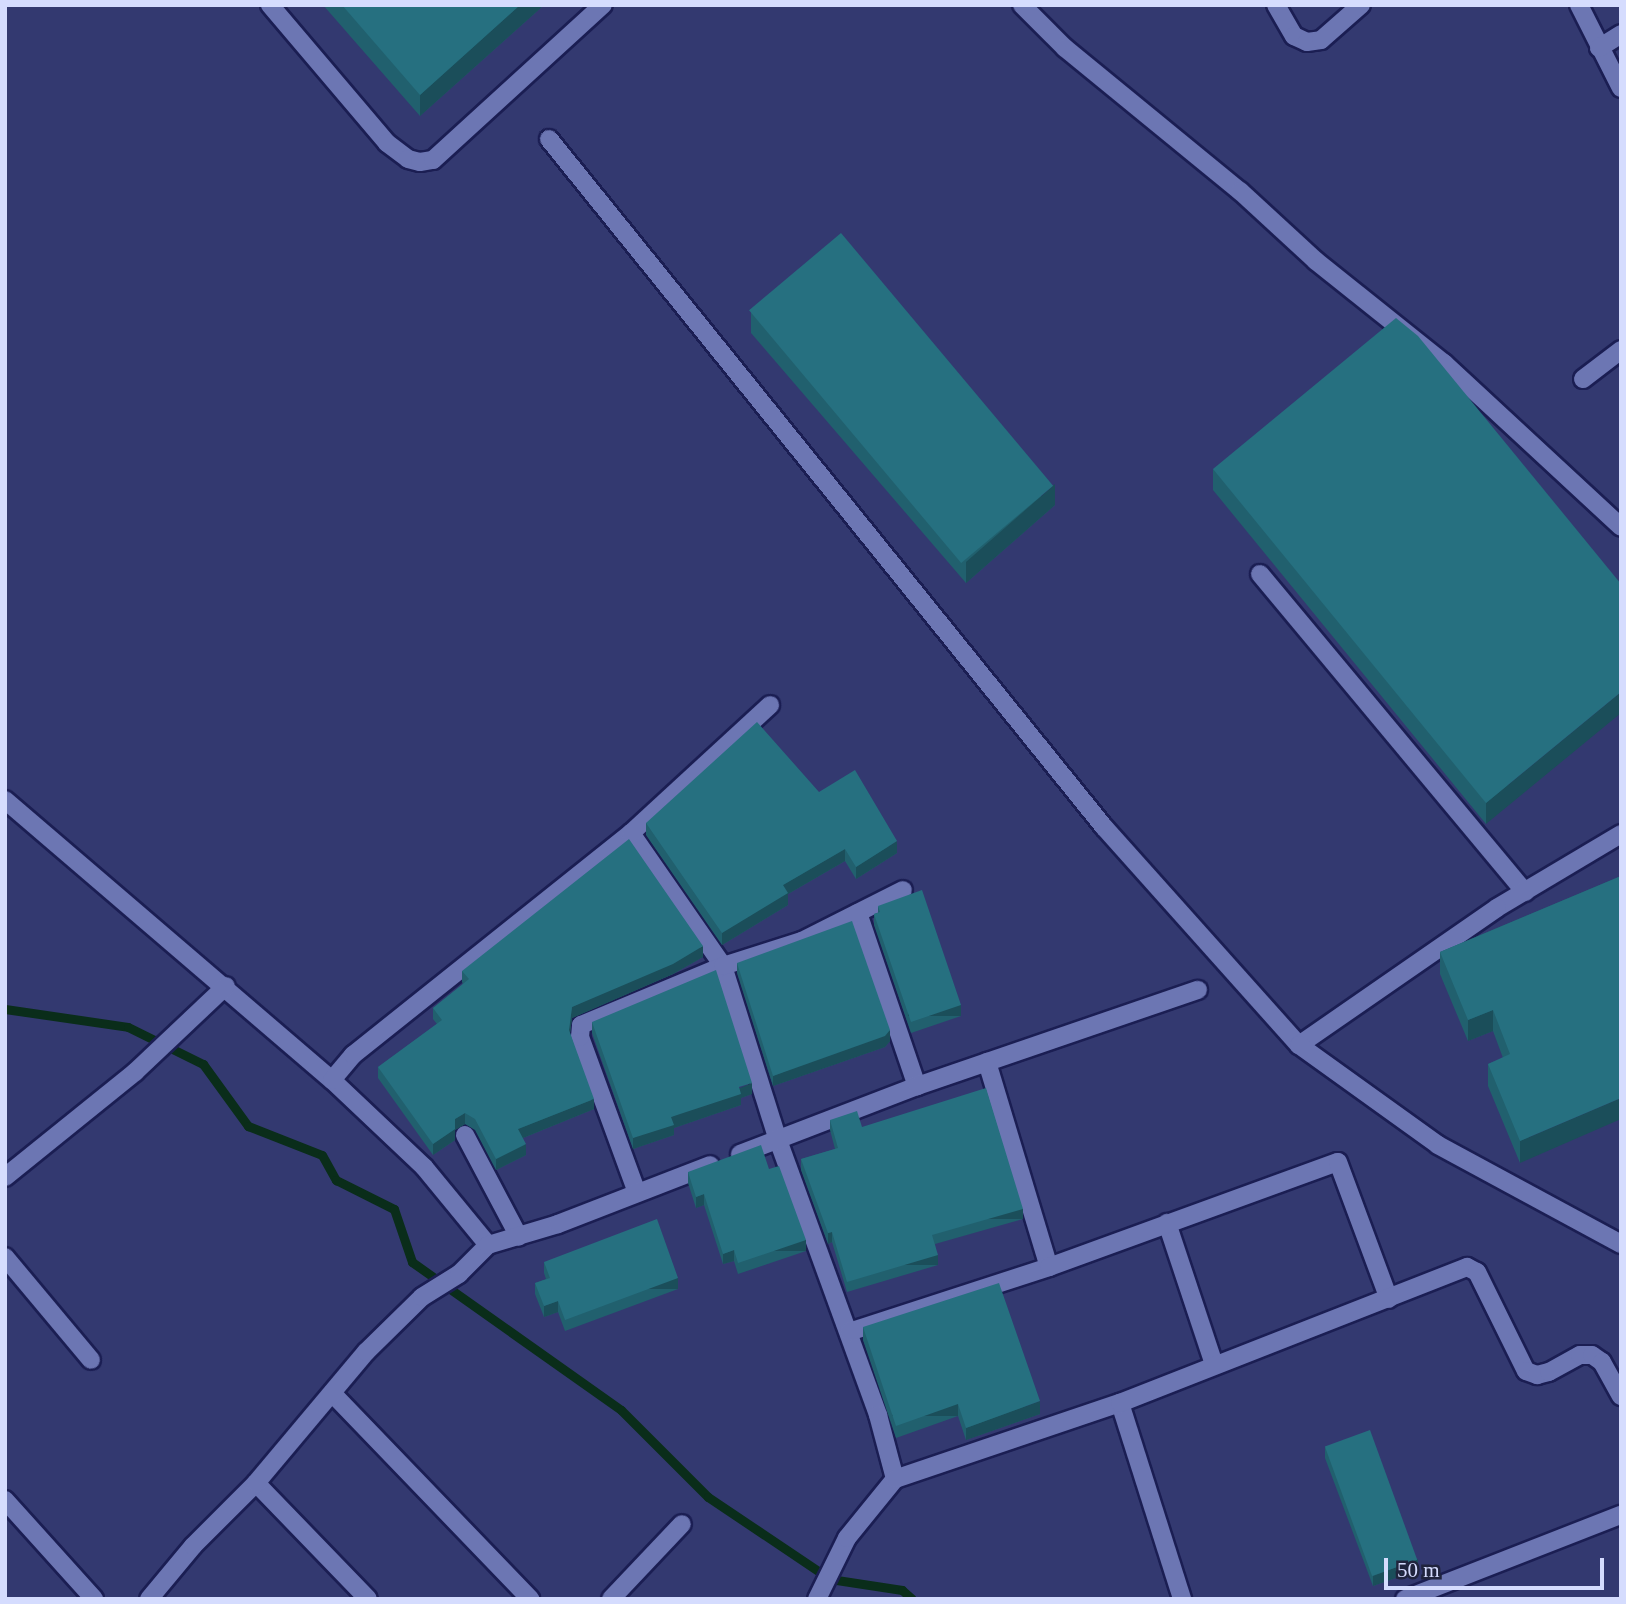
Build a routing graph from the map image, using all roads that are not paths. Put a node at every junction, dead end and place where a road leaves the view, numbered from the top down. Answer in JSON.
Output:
{"nodes":[{"id":1,"x":270,"y":5,"type":"edge"},
{"id":2,"x":603,"y":5,"type":"edge"},
{"id":3,"x":1022,"y":5,"type":"edge"},
{"id":4,"x":1276,"y":5,"type":"edge"},
{"id":5,"x":1361,"y":5,"type":"edge"},
{"id":6,"x":1579,"y":5,"type":"edge"},
{"id":7,"x":1621,"y":34,"type":"edge"},
{"id":8,"x":1599,"y":48,"type":"junction"},
{"id":9,"x":1621,"y":89,"type":"edge"},
{"id":10,"x":549,"y":139,"type":"dead end"},
{"id":11,"x":1621,"y":350,"type":"edge"},
{"id":12,"x":1583,"y":379,"type":"dead end"},
{"id":13,"x":1621,"y":527,"type":"edge"},
{"id":14,"x":1261,"y":575,"type":"dead end"},
{"id":15,"x":770,"y":705,"type":"dead end"},
{"id":16,"x":5,"y":800,"type":"edge"},
{"id":17,"x":631,"y":833,"type":"junction"},
{"id":18,"x":1621,"y":834,"type":"edge"},
{"id":19,"x":903,"y":890,"type":"dead end"},
{"id":20,"x":1525,"y":892,"type":"junction"},
{"id":21,"x":858,"y":913,"type":"junction"},
{"id":22,"x":723,"y":966,"type":"junction"},
{"id":23,"x":226,"y":986,"type":"junction"},
{"id":24,"x":1198,"y":990,"type":"dead end"},
{"id":25,"x":1298,"y":1045,"type":"junction"},
{"id":26,"x":987,"y":1062,"type":"junction"},
{"id":27,"x":332,"y":1080,"type":"junction"},
{"id":28,"x":917,"y":1086,"type":"junction"},
{"id":29,"x":465,"y":1135,"type":"dead end"},
{"id":30,"x":778,"y":1140,"type":"junction"},
{"id":31,"x":5,"y":1177,"type":"edge"},
{"id":32,"x":636,"y":1190,"type":"junction"},
{"id":33,"x":1167,"y":1223,"type":"junction"},
{"id":34,"x":519,"y":1237,"type":"junction"},
{"id":35,"x":1621,"y":1244,"type":"edge"},
{"id":36,"x":488,"y":1245,"type":"junction"},
{"id":37,"x":5,"y":1257,"type":"edge"},
{"id":38,"x":1049,"y":1267,"type":"junction"},
{"id":39,"x":1389,"y":1299,"type":"junction"},
{"id":40,"x":849,"y":1332,"type":"junction"},
{"id":41,"x":91,"y":1360,"type":"dead end"},
{"id":42,"x":1214,"y":1364,"type":"junction"},
{"id":43,"x":332,"y":1393,"type":"junction"},
{"id":44,"x":1621,"y":1396,"type":"edge"},
{"id":45,"x":1120,"y":1403,"type":"junction"},
{"id":46,"x":895,"y":1479,"type":"junction"},
{"id":47,"x":256,"y":1483,"type":"junction"},
{"id":48,"x":5,"y":1500,"type":"edge"},
{"id":49,"x":1621,"y":1515,"type":"edge"},
{"id":50,"x":682,"y":1524,"type":"dead end"},
{"id":51,"x":94,"y":1599,"type":"edge"},
{"id":52,"x":149,"y":1599,"type":"edge"},
{"id":53,"x":368,"y":1599,"type":"edge"},
{"id":54,"x":530,"y":1599,"type":"edge"},
{"id":55,"x":611,"y":1599,"type":"edge"},
{"id":56,"x":817,"y":1599,"type":"edge"},
{"id":57,"x":1182,"y":1599,"type":"edge"},
{"id":58,"x":1405,"y":1599,"type":"edge"}],
"edges":[{"from":1,"to":2,"type":"street"},
{"from":3,"to":13,"type":"street"},
{"from":4,"to":5,"type":"street"},
{"from":6,"to":8,"type":"street"},
{"from":7,"to":8,"type":"street"},
{"from":8,"to":9,"type":"street"},
{"from":10,"to":25,"type":"street"},
{"from":11,"to":12,"type":"street"},
{"from":14,"to":20,"type":"street"},
{"from":15,"to":17,"type":"street"},
{"from":16,"to":23,"type":"street"},
{"from":17,"to":22,"type":"street"},
{"from":17,"to":27,"type":"street"},
{"from":18,"to":20,"type":"street"},
{"from":19,"to":21,"type":"street"},
{"from":20,"to":25,"type":"street"},
{"from":21,"to":22,"type":"street"},
{"from":21,"to":28,"type":"street"},
{"from":22,"to":30,"type":"street"},
{"from":22,"to":32,"type":"street"},
{"from":23,"to":27,"type":"street"},
{"from":23,"to":31,"type":"street"},
{"from":24,"to":26,"type":"street"},
{"from":25,"to":35,"type":"street"},
{"from":26,"to":28,"type":"street"},
{"from":26,"to":38,"type":"street"},
{"from":27,"to":36,"type":"street"},
{"from":28,"to":30,"type":"street"},
{"from":29,"to":34,"type":"street"},
{"from":30,"to":32,"type":"street"},
{"from":30,"to":40,"type":"street"},
{"from":32,"to":34,"type":"street"},
{"from":33,"to":38,"type":"street"},
{"from":33,"to":39,"type":"street"},
{"from":33,"to":42,"type":"street"},
{"from":34,"to":36,"type":"street"},
{"from":36,"to":43,"type":"street"},
{"from":37,"to":41,"type":"street"},
{"from":38,"to":40,"type":"street"},
{"from":39,"to":42,"type":"street"},
{"from":39,"to":44,"type":"street"},
{"from":40,"to":46,"type":"street"},
{"from":42,"to":45,"type":"street"},
{"from":43,"to":47,"type":"street"},
{"from":43,"to":54,"type":"street"},
{"from":45,"to":46,"type":"street"},
{"from":45,"to":57,"type":"street"},
{"from":46,"to":56,"type":"street"},
{"from":47,"to":52,"type":"street"},
{"from":47,"to":53,"type":"street"},
{"from":48,"to":51,"type":"street"},
{"from":49,"to":58,"type":"street"},
{"from":50,"to":55,"type":"street"}]}
